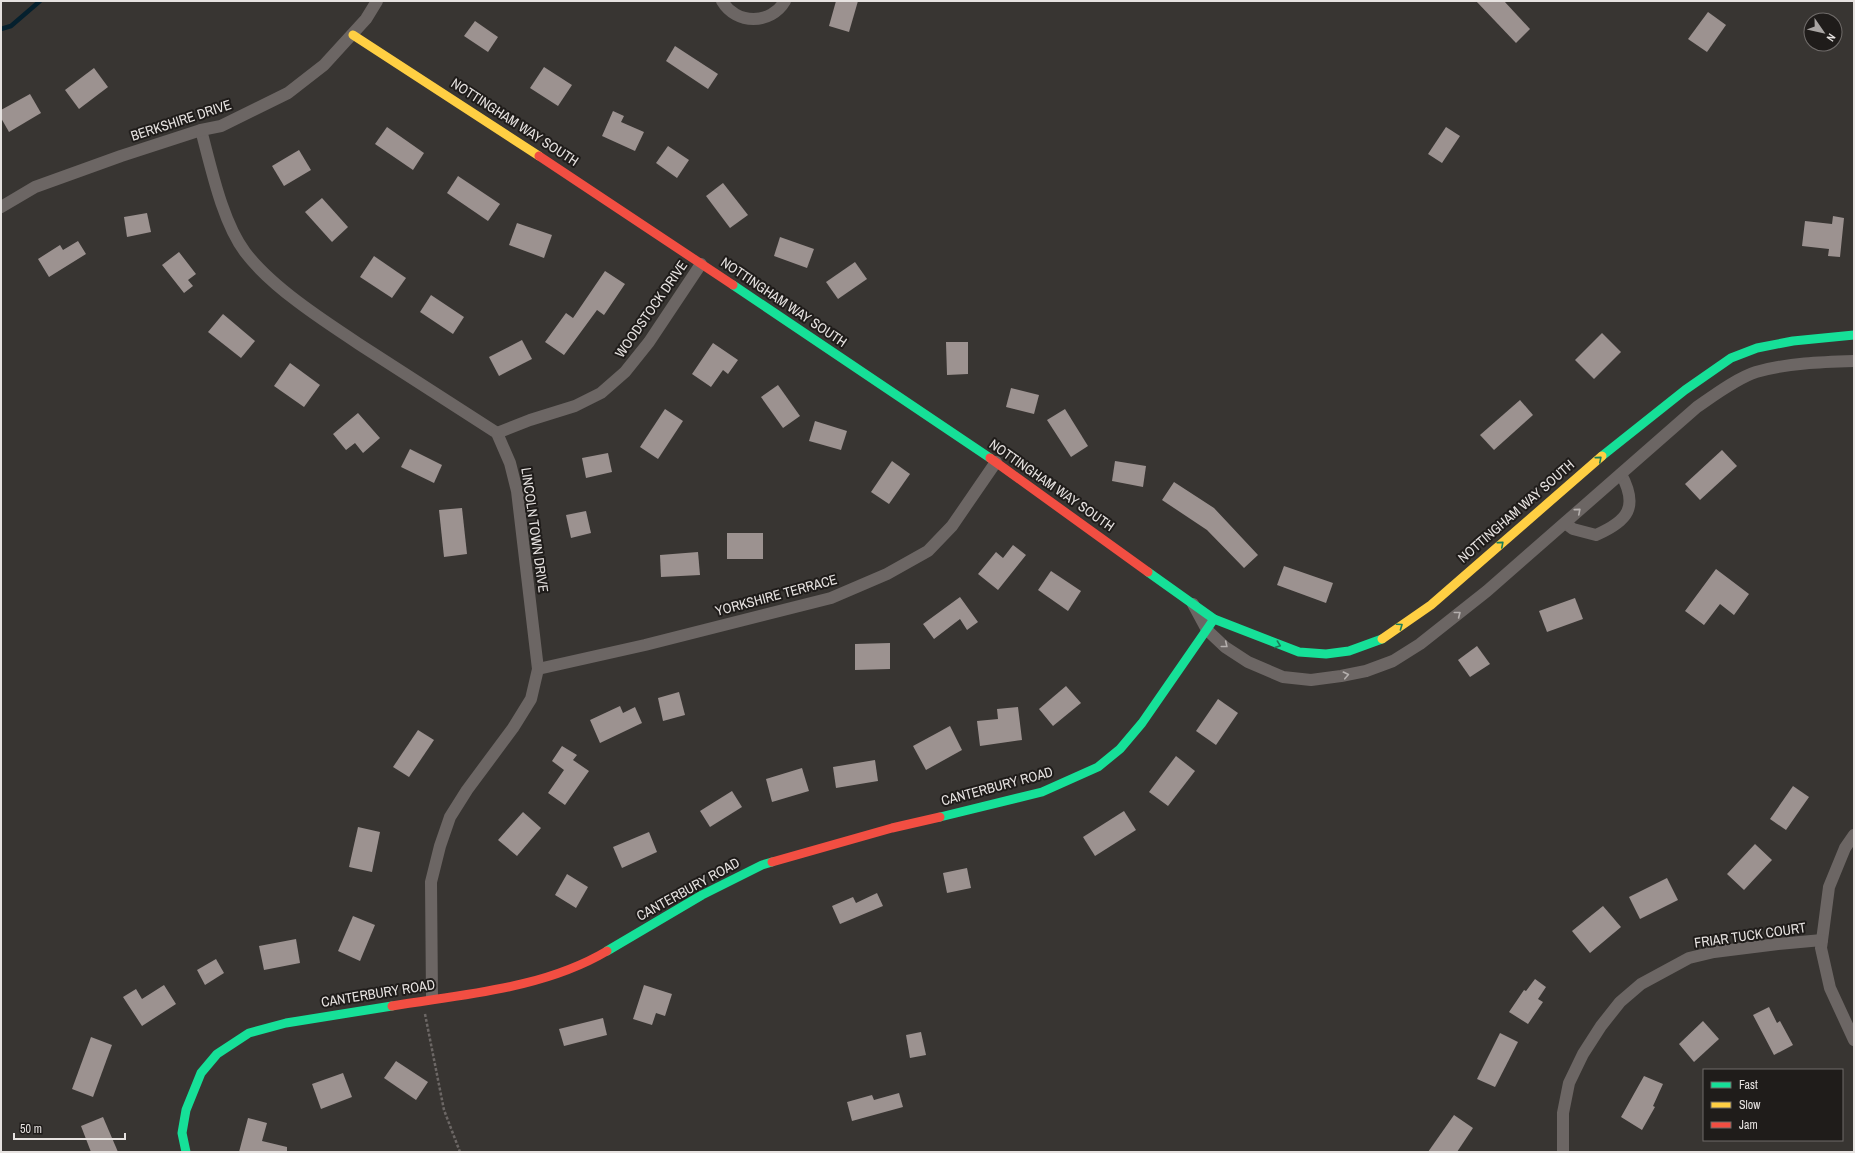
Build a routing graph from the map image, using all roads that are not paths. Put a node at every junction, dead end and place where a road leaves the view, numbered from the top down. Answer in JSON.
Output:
{"nodes":[{"id":1,"x":377,"y":1,"type":"edge"},
{"id":2,"x":722,"y":1,"type":"edge"},
{"id":3,"x":785,"y":1,"type":"edge"},
{"id":4,"x":353,"y":34,"type":"junction"},
{"id":5,"x":201,"y":130,"type":"junction"},
{"id":6,"x":1,"y":207,"type":"edge"},
{"id":7,"x":701,"y":264,"type":"junction"},
{"id":8,"x":1854,"y":335,"type":"edge"},
{"id":9,"x":1854,"y":362,"type":"edge"},
{"id":10,"x":497,"y":433,"type":"junction"},
{"id":11,"x":996,"y":462,"type":"junction"},
{"id":12,"x":1621,"y":474,"type":"junction"},
{"id":13,"x":1565,"y":523,"type":"junction"},
{"id":14,"x":1193,"y":604,"type":"junction"},
{"id":15,"x":1214,"y":619,"type":"junction"},
{"id":16,"x":1207,"y":630,"type":"junction"},
{"id":17,"x":538,"y":669,"type":"junction"},
{"id":18,"x":1854,"y":835,"type":"edge"},
{"id":19,"x":1822,"y":940,"type":"junction"},
{"id":20,"x":428,"y":999,"type":"junction"},
{"id":21,"x":1854,"y":1040,"type":"edge"},
{"id":22,"x":186,"y":1152,"type":"edge"},
{"id":23,"x":1563,"y":1152,"type":"edge"}],
"edges":[{"from":1,"to":4,"type":"street","name":"BERKSHIRE DRIVE"},
{"from":2,"to":3,"type":"street"},
{"from":4,"to":5,"type":"street","name":"BERKSHIRE DRIVE"},
{"from":4,"to":7,"type":"street","name":"NOTTINGHAM WAY SOUTH"},
{"from":5,"to":6,"type":"street","name":"BERKSHIRE DRIVE"},
{"from":5,"to":10,"type":"street"},
{"from":7,"to":10,"type":"street","name":"WOODSTOCK DRIVE"},
{"from":7,"to":11,"type":"street","name":"NOTTINGHAM WAY SOUTH"},
{"from":15,"to":8,"type":"street","name":"NOTTINGHAM WAY SOUTH","one_way":true},
{"from":9,"to":12,"type":"street","name":"NOTTINGHAM WAY SOUTH"},
{"from":10,"to":17,"type":"street","name":"LINCOLN TOWN DRIVE"},
{"from":11,"to":14,"type":"street","name":"NOTTINGHAM WAY SOUTH"},
{"from":11,"to":17,"type":"street","name":"YORKSHIRE TERRACE"},
{"from":13,"to":12,"type":"street","name":"NOTTINGHAM WAY SOUTH","one_way":true},
{"from":12,"to":13,"type":"street"},
{"from":16,"to":13,"type":"street","name":"NOTTINGHAM WAY SOUTH","one_way":true},
{"from":14,"to":15,"type":"street","name":"NOTTINGHAM WAY SOUTH"},
{"from":14,"to":16,"type":"street","name":"NOTTINGHAM WAY SOUTH"},
{"from":15,"to":16,"type":"street","name":"CANTERBURY ROAD"},
{"from":16,"to":20,"type":"street","name":"CANTERBURY ROAD"},
{"from":17,"to":20,"type":"street","name":"LINCOLN TOWN DRIVE"},
{"from":18,"to":19,"type":"street"},
{"from":19,"to":21,"type":"street"},
{"from":19,"to":23,"type":"street","name":"FRIAR TUCK COURT"},
{"from":20,"to":22,"type":"street","name":"CANTERBURY ROAD"}]}
